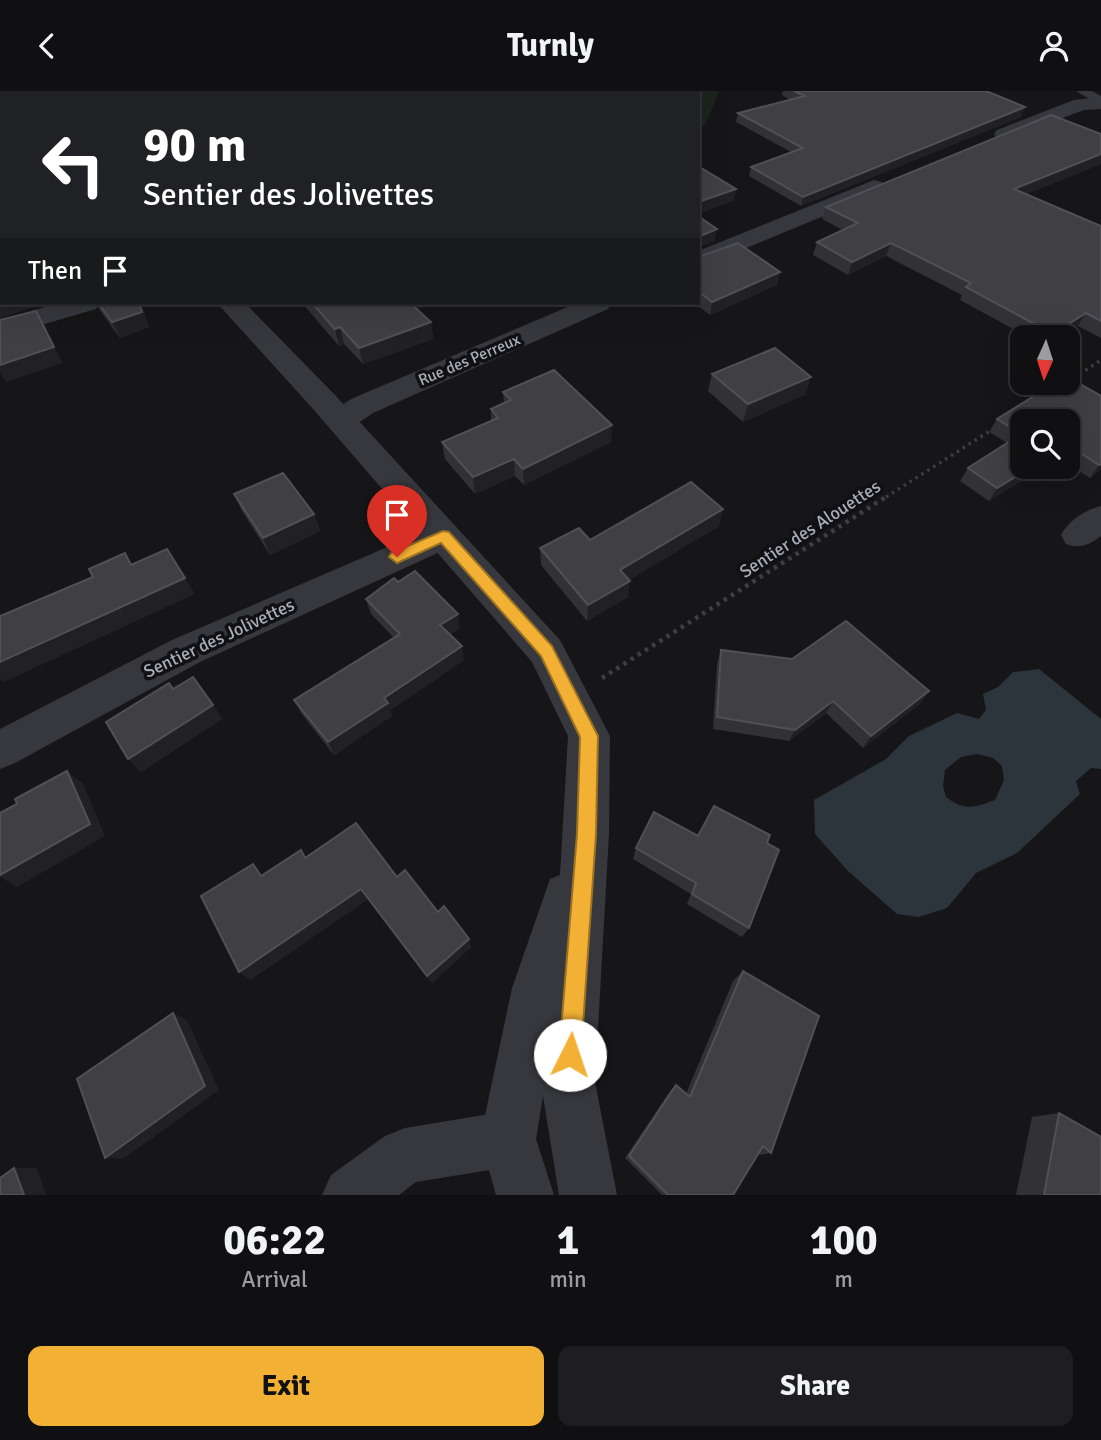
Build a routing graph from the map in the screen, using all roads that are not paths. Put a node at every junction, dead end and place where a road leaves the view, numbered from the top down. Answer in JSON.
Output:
{"nodes":[{"id":1,"x":1083,"y":91,"type":"edge"},
{"id":2,"x":1101,"y":102,"type":"edge"},
{"id":3,"x":980,"y":144,"type":"edge"},
{"id":4,"x":893,"y":179,"type":"edge"},
{"id":5,"x":700,"y":259,"type":"edge"},
{"id":6,"x":80,"y":305,"type":"edge"},
{"id":7,"x":232,"y":305,"type":"edge"},
{"id":8,"x":250,"y":305,"type":"edge"},
{"id":9,"x":594,"y":305,"type":"edge"},
{"id":10,"x":0,"y":329,"type":"edge"},
{"id":11,"x":332,"y":411,"type":"junction"},
{"id":12,"x":443,"y":536,"type":"junction"},
{"id":13,"x":0,"y":750,"type":"edge"},
{"id":14,"x":586,"y":834,"type":"junction"},
{"id":15,"x":508,"y":1139,"type":"junction"},
{"id":16,"x":351,"y":1195,"type":"edge"},
{"id":17,"x":525,"y":1195,"type":"edge"},
{"id":18,"x":588,"y":1195,"type":"edge"}],
"edges":[{"from":1,"to":2,"type":"lane"},
{"from":2,"to":3,"type":"street"},
{"from":4,"to":5,"type":"street"},
{"from":6,"to":10,"type":"street"},
{"from":7,"to":11,"type":"street"},
{"from":8,"to":11,"type":"street"},
{"from":9,"to":11,"type":"street","name":"Rue des Perreux"},
{"from":11,"to":12,"type":"street"},
{"from":12,"to":13,"type":"street","name":"Sentier des Jolivettes"},
{"from":12,"to":14,"type":"street"},
{"from":14,"to":15,"type":"street"},
{"from":14,"to":18,"type":"street"},
{"from":15,"to":16,"type":"street"},
{"from":15,"to":17,"type":"street"}]}
